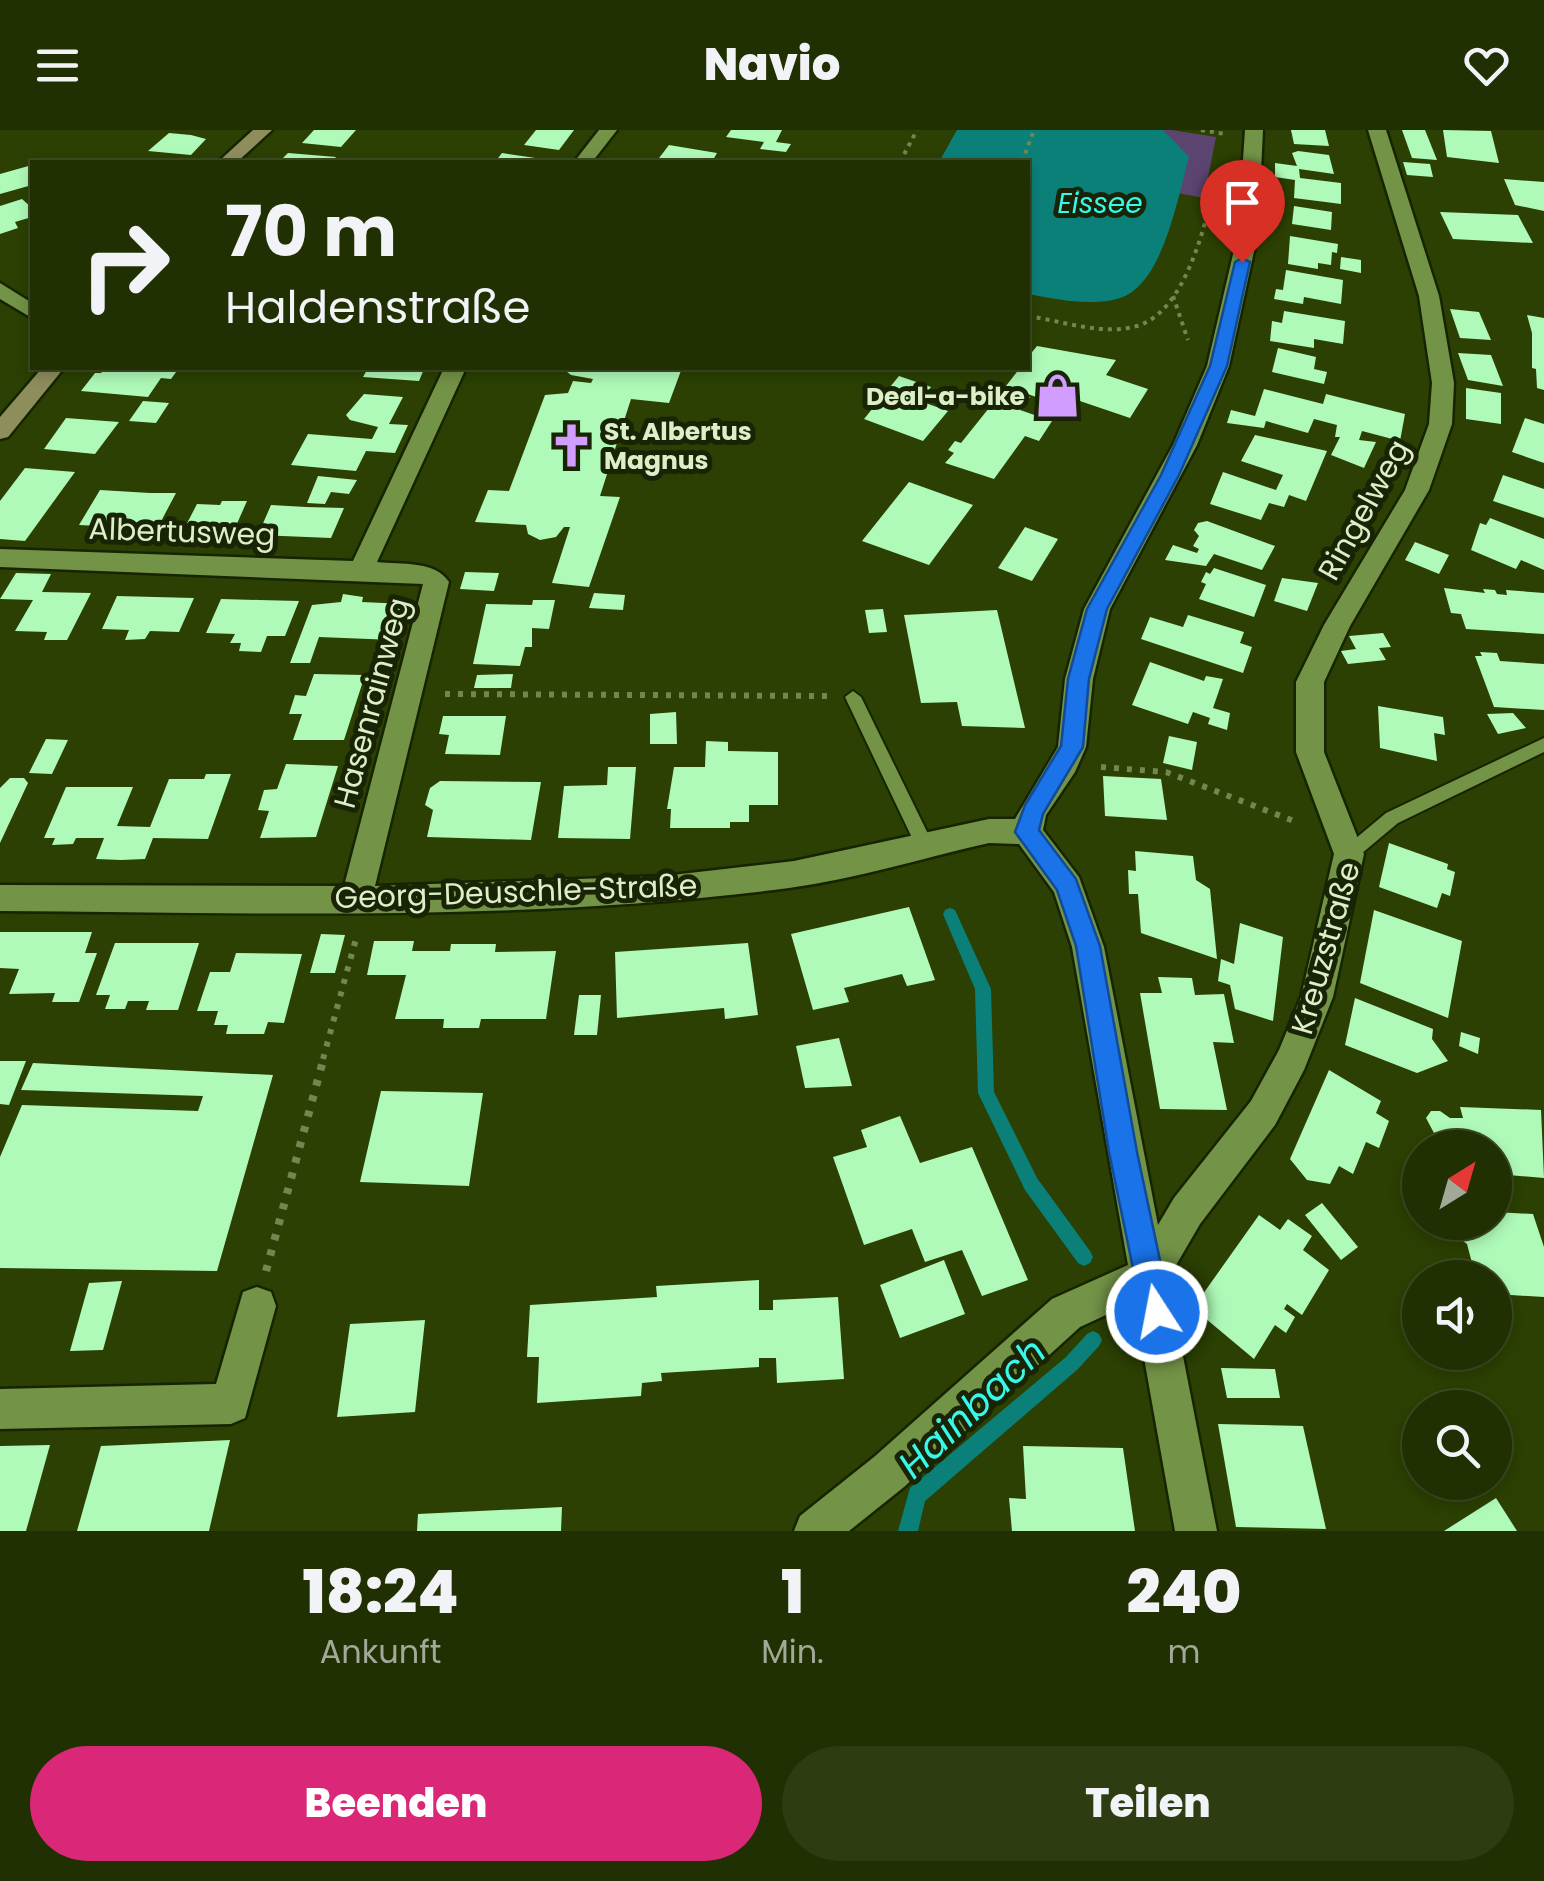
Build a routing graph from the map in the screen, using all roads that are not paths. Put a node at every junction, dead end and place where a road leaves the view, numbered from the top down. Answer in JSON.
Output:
{"nodes":[{"id":1,"x":263,"y":130,"type":"edge"},
{"id":2,"x":608,"y":130,"type":"edge"},
{"id":3,"x":1254,"y":130,"type":"edge"},
{"id":4,"x":1377,"y":130,"type":"edge"},
{"id":5,"x":229,"y":160,"type":"edge"},
{"id":6,"x":584,"y":160,"type":"edge"},
{"id":7,"x":0,"y":288,"type":"edge"},
{"id":8,"x":30,"y":310,"type":"edge"},
{"id":9,"x":50,"y":370,"type":"edge"},
{"id":10,"x":454,"y":370,"type":"edge"},
{"id":11,"x":0,"y":432,"type":"edge"},
{"id":12,"x":0,"y":558,"type":"edge"},
{"id":13,"x":361,"y":570,"type":"junction"},
{"id":14,"x":853,"y":696,"type":"road end"},
{"id":15,"x":1544,"y":745,"type":"edge"},
{"id":16,"x":1027,"y":832,"type":"junction"},
{"id":17,"x":924,"y":844,"type":"junction"},
{"id":18,"x":1350,"y":854,"type":"junction"},
{"id":19,"x":0,"y":898,"type":"edge"},
{"id":20,"x":356,"y":900,"type":"junction"},
{"id":21,"x":1150,"y":1275,"type":"junction"},
{"id":22,"x":256,"y":1306,"type":"road end"},
{"id":23,"x":0,"y":1408,"type":"edge"},
{"id":24,"x":815,"y":1531,"type":"edge"},
{"id":25,"x":1196,"y":1531,"type":"edge"}],
"edges":[{"from":1,"to":5,"type":"street"},
{"from":2,"to":6,"type":"street"},
{"from":3,"to":16,"type":"street"},
{"from":4,"to":18,"type":"street","name":"Ringelweg"},
{"from":7,"to":8,"type":"street"},
{"from":9,"to":11,"type":"street"},
{"from":10,"to":13,"type":"street","name":"Hasenrainweg"},
{"from":12,"to":13,"type":"street","name":"Albertusweg"},
{"from":13,"to":20,"type":"street","name":"Hasenrainweg"},
{"from":14,"to":17,"type":"lane"},
{"from":15,"to":18,"type":"lane","name":"Kreuzstraße"},
{"from":16,"to":17,"type":"street","name":"Georg-Deuschle-Straße"},
{"from":16,"to":21,"type":"street"},
{"from":17,"to":20,"type":"street","name":"Georg-Deuschle-Straße"},
{"from":18,"to":21,"type":"street","name":"Kreuzstraße"},
{"from":19,"to":20,"type":"street","name":"Georg-Deuschle-Straße"},
{"from":21,"to":24,"type":"street"},
{"from":21,"to":25,"type":"street"},
{"from":22,"to":23,"type":"street"}]}
